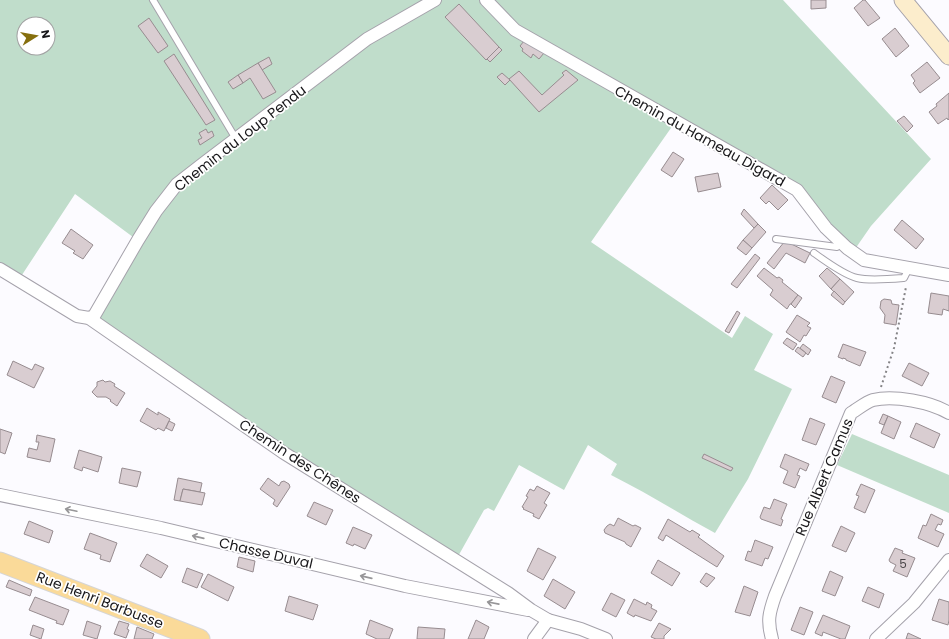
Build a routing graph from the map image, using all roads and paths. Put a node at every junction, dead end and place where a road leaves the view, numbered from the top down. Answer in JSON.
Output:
{"nodes":[{"id":1,"x":153,"y":0,"type":"edge"},
{"id":2,"x":435,"y":0,"type":"edge"},
{"id":3,"x":486,"y":0,"type":"edge"},
{"id":4,"x":903,"y":0,"type":"edge"},
{"id":5,"x":949,"y":56,"type":"edge"},
{"id":6,"x":236,"y":139,"type":"junction"},
{"id":7,"x":776,"y":239,"type":"dead end"},
{"id":8,"x":842,"y":243,"type":"junction"},
{"id":9,"x":814,"y":252,"type":"dead end"},
{"id":10,"x":909,"y":268,"type":"junction"},
{"id":11,"x":0,"y":269,"type":"edge"},
{"id":12,"x":949,"y":275,"type":"edge"},
{"id":13,"x":89,"y":318,"type":"junction"},
{"id":14,"x":876,"y":400,"type":"junction"},
{"id":15,"x":949,"y":413,"type":"edge"},
{"id":16,"x":0,"y":495,"type":"edge"},
{"id":17,"x":949,"y":560,"type":"edge"},
{"id":18,"x":0,"y":562,"type":"edge"},
{"id":19,"x":531,"y":610,"type":"junction"},
{"id":20,"x":548,"y":620,"type":"junction"},
{"id":21,"x":200,"y":639,"type":"edge"},
{"id":22,"x":534,"y":639,"type":"edge"},
{"id":23,"x":606,"y":639,"type":"edge"},
{"id":24,"x":772,"y":639,"type":"edge"},
{"id":25,"x":876,"y":639,"type":"edge"}],
"edges":[{"from":1,"to":6,"type":"lane"},
{"from":2,"to":6,"type":"street","name":"Chemin du Loup Pendu"},
{"from":3,"to":8,"type":"street","name":"Chemin du Hameau Digard"},
{"from":4,"to":5,"type":"main road"},
{"from":6,"to":13,"type":"street","name":"Chemin du Loup Pendu"},
{"from":7,"to":8,"type":"lane"},
{"from":8,"to":10,"type":"street","name":"Chemin du Hameau Digard"},
{"from":9,"to":10,"type":"lane"},
{"from":10,"to":12,"type":"street","name":"Chemin du Hameau Digard"},
{"from":10,"to":14,"type":"path"},
{"from":11,"to":13,"type":"street","name":"Chemin des Chênes"},
{"from":13,"to":19,"type":"street","name":"Chemin des Chênes"},
{"from":14,"to":15,"type":"street","name":"Rue Albert Camus"},
{"from":14,"to":24,"type":"street","name":"Rue Albert Camus"},
{"from":19,"to":16,"type":"street","name":"Chasse Duval","one_way":true},
{"from":17,"to":25,"type":"street"},
{"from":18,"to":21,"type":"main road","name":"Rue Henri Barbusse"},
{"from":19,"to":20,"type":"street","name":"Chemin des Chênes"},
{"from":20,"to":22,"type":"street"},
{"from":20,"to":23,"type":"street","name":"Chemin des Chênes"}]}
